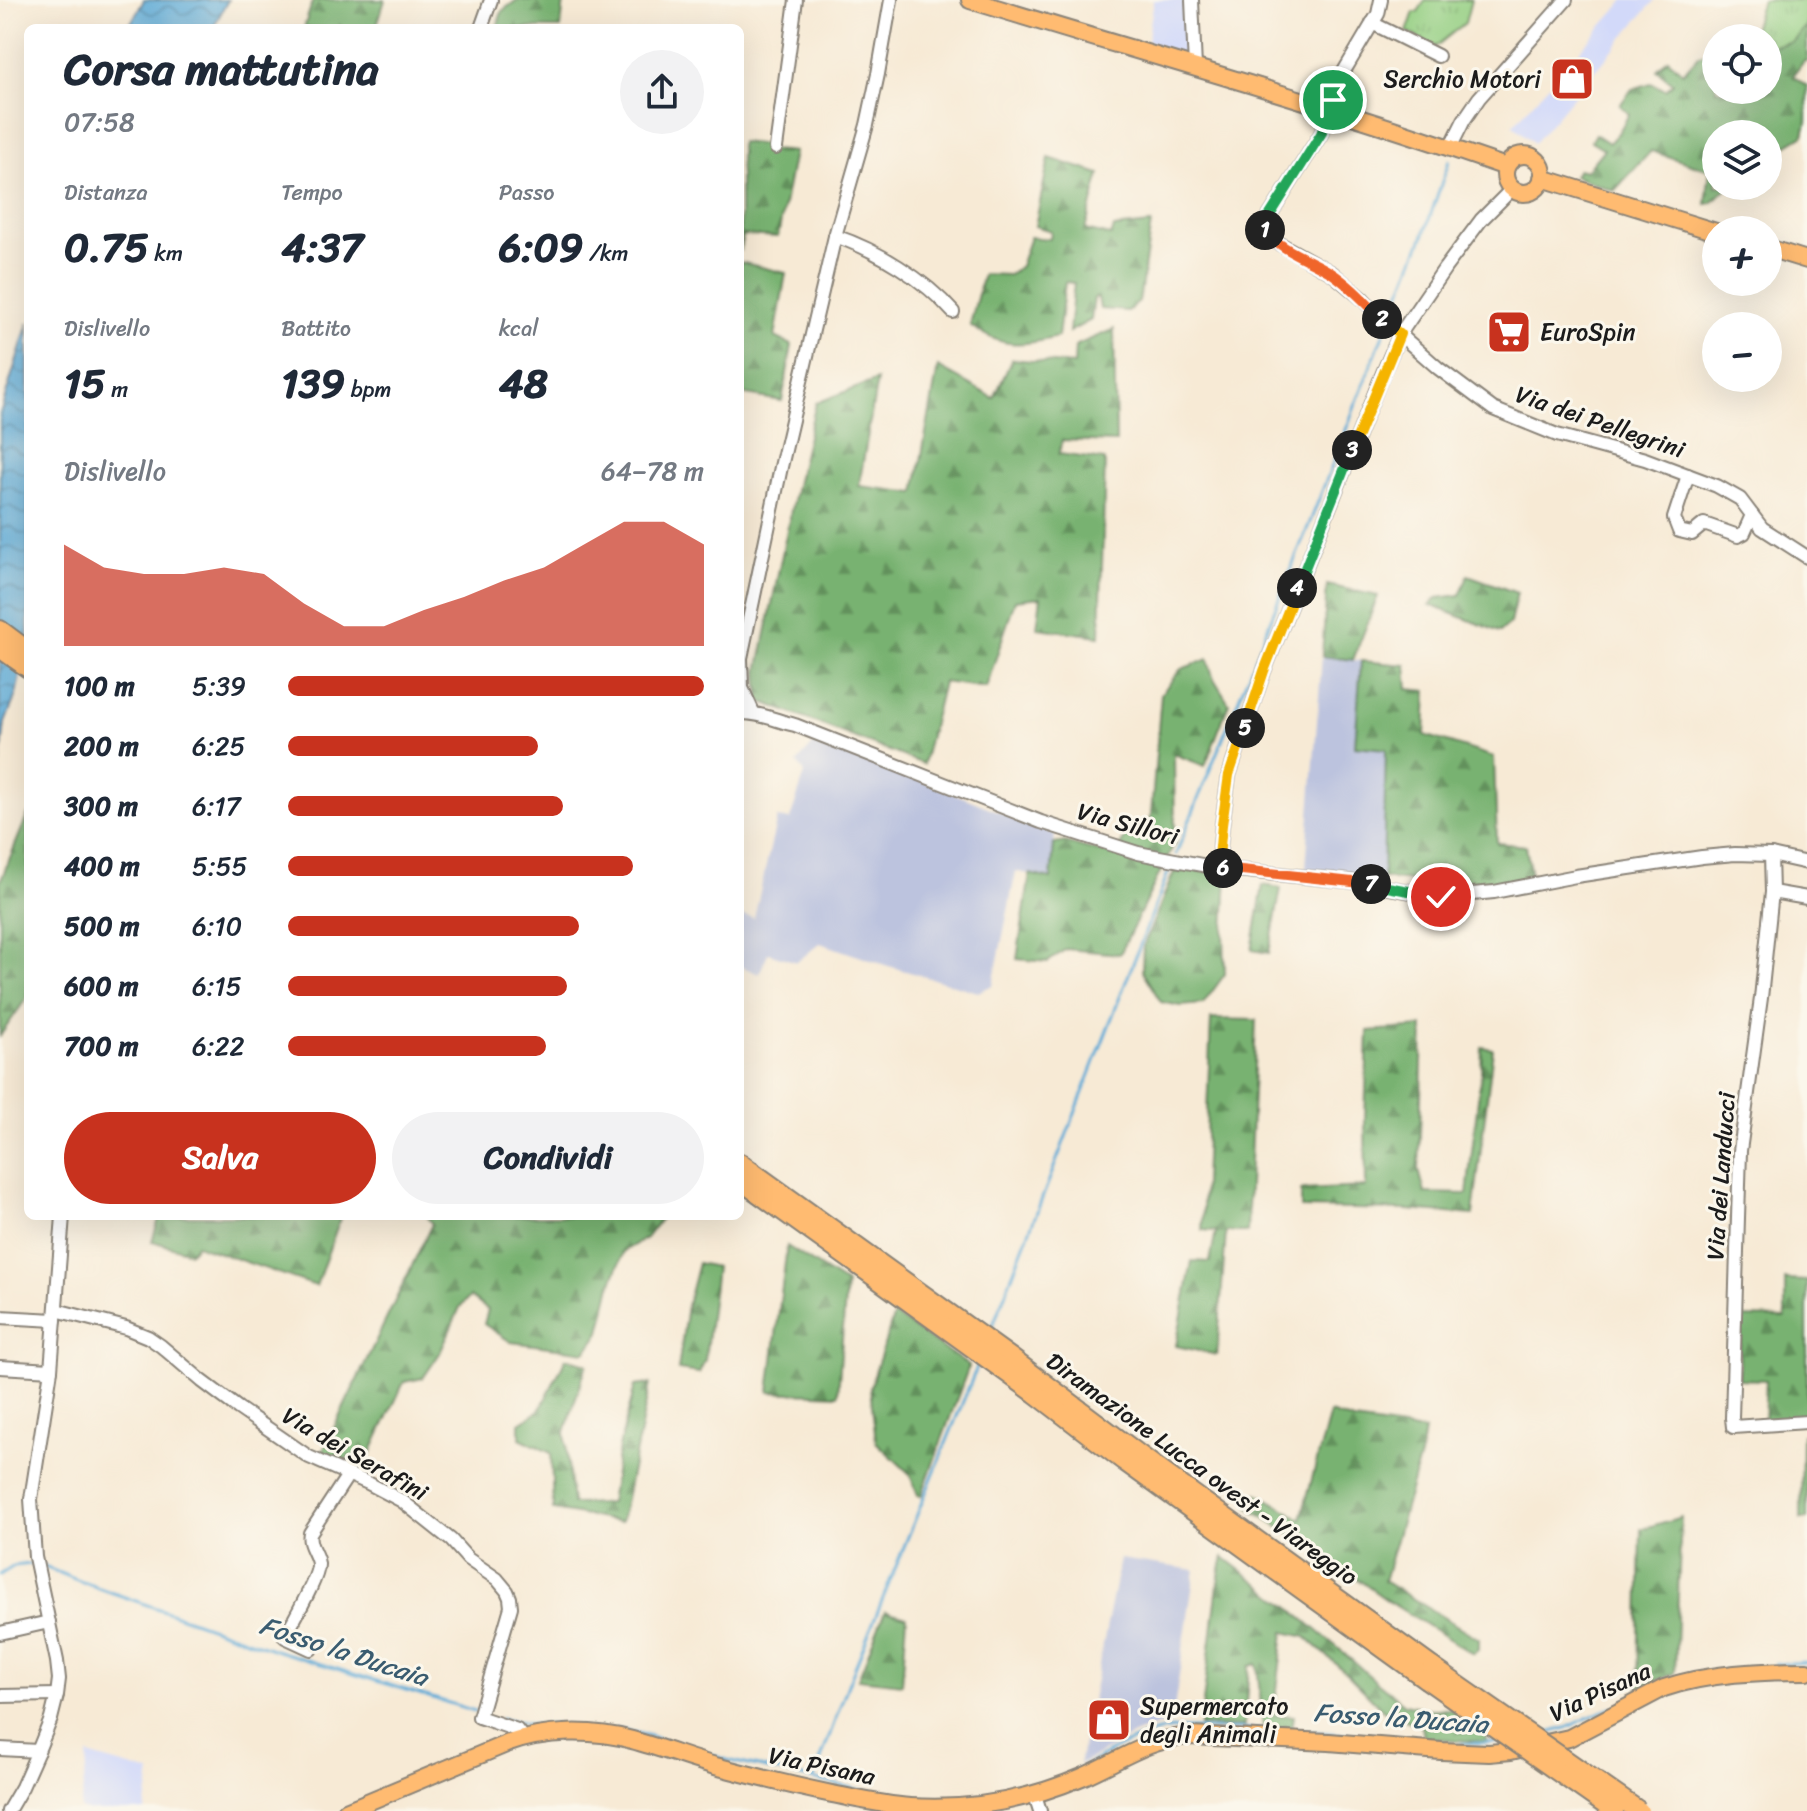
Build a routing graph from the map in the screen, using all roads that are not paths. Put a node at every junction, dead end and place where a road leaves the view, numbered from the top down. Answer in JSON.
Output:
{"nodes":[{"id":1,"x":491,"y":0,"type":"edge"},
{"id":2,"x":796,"y":0,"type":"edge"},
{"id":3,"x":891,"y":0,"type":"edge"},
{"id":4,"x":970,"y":0,"type":"edge"},
{"id":5,"x":1192,"y":0,"type":"edge"},
{"id":6,"x":1381,"y":0,"type":"edge"},
{"id":7,"x":1574,"y":0,"type":"edge"},
{"id":8,"x":1565,"y":6,"type":"edge"},
{"id":9,"x":1372,"y":23,"type":"junction"},
{"id":10,"x":482,"y":24,"type":"edge"},
{"id":11,"x":1438,"y":56,"type":"dead end"},
{"id":12,"x":1195,"y":68,"type":"junction"},
{"id":13,"x":1330,"y":110,"type":"junction"},
{"id":14,"x":776,"y":148,"type":"dead end"},
{"id":15,"x":1450,"y":148,"type":"junction"},
{"id":16,"x":1506,"y":167,"type":"junction"},
{"id":17,"x":1542,"y":178,"type":"junction"},
{"id":18,"x":1512,"y":189,"type":"junction"},
{"id":19,"x":1702,"y":228,"type":"edge"},
{"id":20,"x":835,"y":236,"type":"junction"},
{"id":21,"x":1782,"y":252,"type":"edge"},
{"id":22,"x":1807,"y":260,"type":"edge"},
{"id":23,"x":953,"y":312,"type":"dead end"},
{"id":24,"x":1400,"y":334,"type":"junction"},
{"id":25,"x":1688,"y":475,"type":"junction"},
{"id":26,"x":1752,"y":515,"type":"junction"},
{"id":27,"x":1807,"y":557,"type":"edge"},
{"id":28,"x":0,"y":630,"type":"edge"},
{"id":29,"x":744,"y":644,"type":"edge"},
{"id":30,"x":0,"y":648,"type":"edge"},
{"id":31,"x":24,"y":648,"type":"edge"},
{"id":32,"x":24,"y":665,"type":"edge"},
{"id":33,"x":746,"y":712,"type":"edge"},
{"id":34,"x":1771,"y":855,"type":"junction"},
{"id":35,"x":1807,"y":863,"type":"edge"},
{"id":36,"x":1218,"y":868,"type":"junction"},
{"id":37,"x":1772,"y":892,"type":"junction"},
{"id":38,"x":1807,"y":898,"type":"edge"},
{"id":39,"x":744,"y":1166,"type":"edge"},
{"id":40,"x":744,"y":1183,"type":"edge"},
{"id":41,"x":63,"y":1220,"type":"edge"},
{"id":42,"x":56,"y":1315,"type":"junction"},
{"id":43,"x":0,"y":1317,"type":"edge"},
{"id":44,"x":0,"y":1367,"type":"edge"},
{"id":45,"x":51,"y":1370,"type":"junction"},
{"id":46,"x":1807,"y":1422,"type":"edge"},
{"id":47,"x":348,"y":1475,"type":"junction"},
{"id":48,"x":49,"y":1622,"type":"junction"},
{"id":49,"x":0,"y":1633,"type":"edge"},
{"id":50,"x":311,"y":1649,"type":"dead end"},
{"id":51,"x":1807,"y":1671,"type":"edge"},
{"id":52,"x":1429,"y":1673,"type":"junction"},
{"id":53,"x":57,"y":1695,"type":"junction"},
{"id":54,"x":0,"y":1696,"type":"edge"},
{"id":55,"x":523,"y":1738,"type":"junction"},
{"id":56,"x":0,"y":1749,"type":"edge"},
{"id":57,"x":38,"y":1751,"type":"junction"},
{"id":58,"x":1038,"y":1803,"type":"edge"},
{"id":59,"x":977,"y":1808,"type":"edge"},
{"id":60,"x":8,"y":1811,"type":"edge"},
{"id":61,"x":346,"y":1811,"type":"edge"},
{"id":62,"x":1614,"y":1811,"type":"edge"},
{"id":63,"x":1639,"y":1811,"type":"edge"}],
"edges":[{"from":1,"to":10,"type":"street"},
{"from":2,"to":14,"type":"street"},
{"from":3,"to":20,"type":"street"},
{"from":4,"to":12,"type":"main road"},
{"from":5,"to":12,"type":"street"},
{"from":6,"to":9,"type":"street"},
{"from":7,"to":8,"type":"street"},
{"from":8,"to":15,"type":"street"},
{"from":9,"to":11,"type":"street"},
{"from":9,"to":13,"type":"street"},
{"from":12,"to":13,"type":"main road"},
{"from":13,"to":15,"type":"main road"},
{"from":13,"to":24,"type":"street","name":"Via dei Pellegrini"},
{"from":15,"to":16,"type":"main road"},
{"from":16,"to":17,"type":"main road"},
{"from":16,"to":18,"type":"main road"},
{"from":17,"to":18,"type":"main road"},
{"from":17,"to":19,"type":"main road"},
{"from":18,"to":24,"type":"street"},
{"from":20,"to":23,"type":"street"},
{"from":20,"to":29,"type":"street"},
{"from":21,"to":22,"type":"main road"},
{"from":24,"to":25,"type":"street","name":"Via dei Pellegrini"},
{"from":24,"to":36,"type":"street"},
{"from":25,"to":26,"type":"street","name":"Via dei Pellegrini"},
{"from":25,"to":26,"type":"street"},
{"from":26,"to":27,"type":"street","name":"Via dei Pellegrini"},
{"from":28,"to":31,"type":"highway"},
{"from":30,"to":32,"type":"highway"},
{"from":33,"to":36,"type":"street","name":"Via Sillori"},
{"from":34,"to":35,"type":"street","name":"Via Sillori"},
{"from":34,"to":36,"type":"street","name":"Via Sillori"},
{"from":34,"to":37,"type":"street","name":"Via dei Landucci"},
{"from":37,"to":38,"type":"street"},
{"from":37,"to":46,"type":"street","name":"Via dei Landucci"},
{"from":39,"to":52,"type":"highway","name":"Diramazione Lucca ovest - Viareggio"},
{"from":40,"to":52,"type":"highway","name":"Diramazione Lucca ovest - Viareggio"},
{"from":41,"to":42,"type":"street"},
{"from":42,"to":43,"type":"street","name":"Via dei Serafini"},
{"from":42,"to":45,"type":"street"},
{"from":42,"to":47,"type":"street","name":"Via dei Serafini"},
{"from":44,"to":45,"type":"street"},
{"from":45,"to":48,"type":"street"},
{"from":47,"to":50,"type":"street"},
{"from":47,"to":55,"type":"street","name":"Via dei Serafini"},
{"from":48,"to":49,"type":"street"},
{"from":48,"to":53,"type":"street"},
{"from":51,"to":58,"type":"main road","name":"Via Pisana"},
{"from":52,"to":62,"type":"highway","name":"Diramazione Lucca ovest - Viareggio","bridge":true},
{"from":52,"to":63,"type":"highway","name":"Diramazione Lucca ovest - Viareggio","bridge":true},
{"from":53,"to":54,"type":"street"},
{"from":53,"to":57,"type":"street"},
{"from":55,"to":59,"type":"main road","name":"Via Pisana"},
{"from":55,"to":61,"type":"main road","name":"Via Pisana"},
{"from":56,"to":57,"type":"street"},
{"from":57,"to":60,"type":"street"},
{"from":58,"to":59,"type":"main road","name":"Via Pisana"}]}
